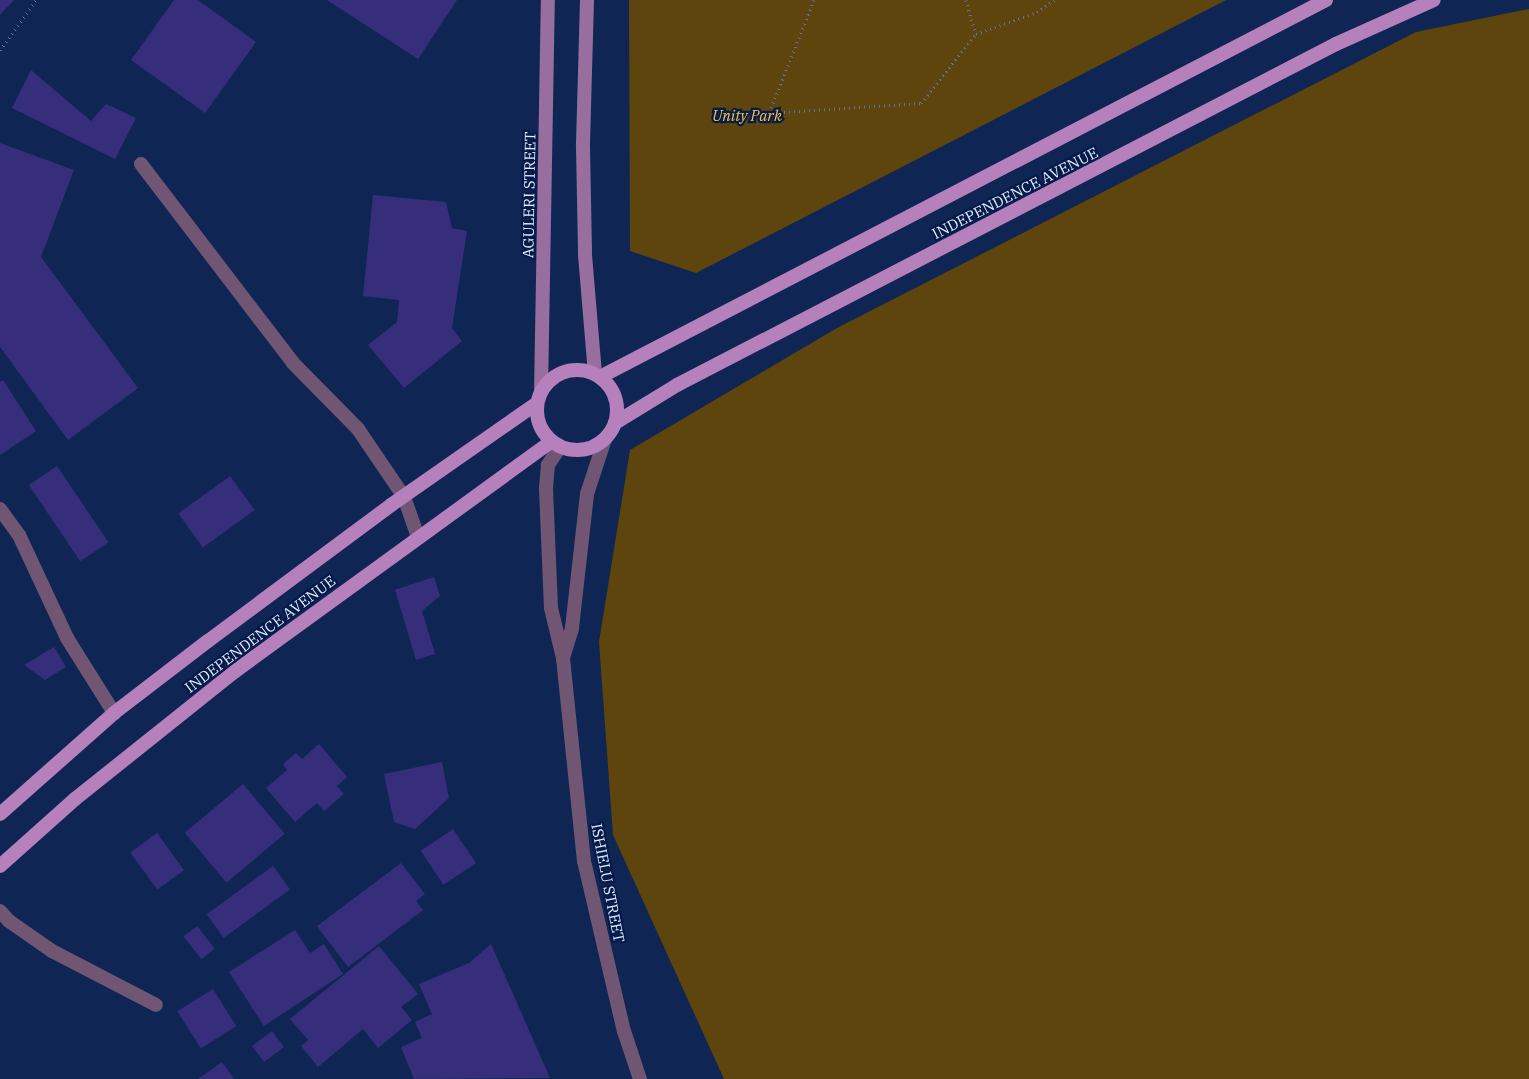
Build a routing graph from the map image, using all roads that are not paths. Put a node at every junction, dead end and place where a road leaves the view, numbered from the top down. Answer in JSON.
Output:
{"nodes":[{"id":1,"x":548,"y":0,"type":"edge"},
{"id":2,"x":587,"y":0,"type":"edge"},
{"id":3,"x":1326,"y":0,"type":"edge"},
{"id":4,"x":1434,"y":0,"type":"edge"},
{"id":5,"x":142,"y":164,"type":"dead end"},
{"id":6,"x":598,"y":376,"type":"junction"},
{"id":7,"x":539,"y":397,"type":"junction"},
{"id":8,"x":615,"y":423,"type":"junction"},
{"id":9,"x":605,"y":439,"type":"junction"},
{"id":10,"x":555,"y":444,"type":"junction"},
{"id":11,"x":404,"y":497,"type":"junction"},
{"id":12,"x":0,"y":509,"type":"edge"},
{"id":13,"x":418,"y":537,"type":"junction"},
{"id":14,"x":563,"y":658,"type":"junction"},
{"id":15,"x":114,"y":713,"type":"junction"},
{"id":16,"x":0,"y":814,"type":"edge"},
{"id":17,"x":0,"y":866,"type":"edge"},
{"id":18,"x":0,"y":911,"type":"edge"},
{"id":19,"x":156,"y":1005,"type":"dead end"},
{"id":20,"x":640,"y":1079,"type":"edge"}],
"edges":[{"from":1,"to":7,"type":"main road","name":"AGULERI STREET"},
{"from":2,"to":6,"type":"main road"},
{"from":3,"to":6,"type":"main road","name":"INDEPENDENCE AVENUE"},
{"from":4,"to":8,"type":"main road","name":"INDEPENDENCE AVENUE"},
{"from":5,"to":11,"type":"street"},
{"from":6,"to":7,"type":"main road","name":"INDEPENDENCE AVENUE"},
{"from":6,"to":8,"type":"main road","name":"INDEPENDENCE AVENUE"},
{"from":7,"to":10,"type":"main road"},
{"from":7,"to":11,"type":"main road","name":"INDEPENDENCE AVENUE"},
{"from":8,"to":9,"type":"main road","name":"INDEPENDENCE AVENUE"},
{"from":9,"to":10,"type":"main road"},
{"from":9,"to":14,"type":"street"},
{"from":10,"to":13,"type":"main road","name":"INDEPENDENCE AVENUE"},
{"from":10,"to":14,"type":"street","name":"ISHIELU STREET"},
{"from":11,"to":13,"type":"street"},
{"from":11,"to":15,"type":"main road","name":"INDEPENDENCE AVENUE"},
{"from":12,"to":15,"type":"street"},
{"from":13,"to":17,"type":"main road","name":"INDEPENDENCE AVENUE"},
{"from":14,"to":20,"type":"street","name":"ISHIELU STREET"},
{"from":15,"to":16,"type":"main road","name":"INDEPENDENCE AVENUE"},
{"from":18,"to":19,"type":"street"}]}
